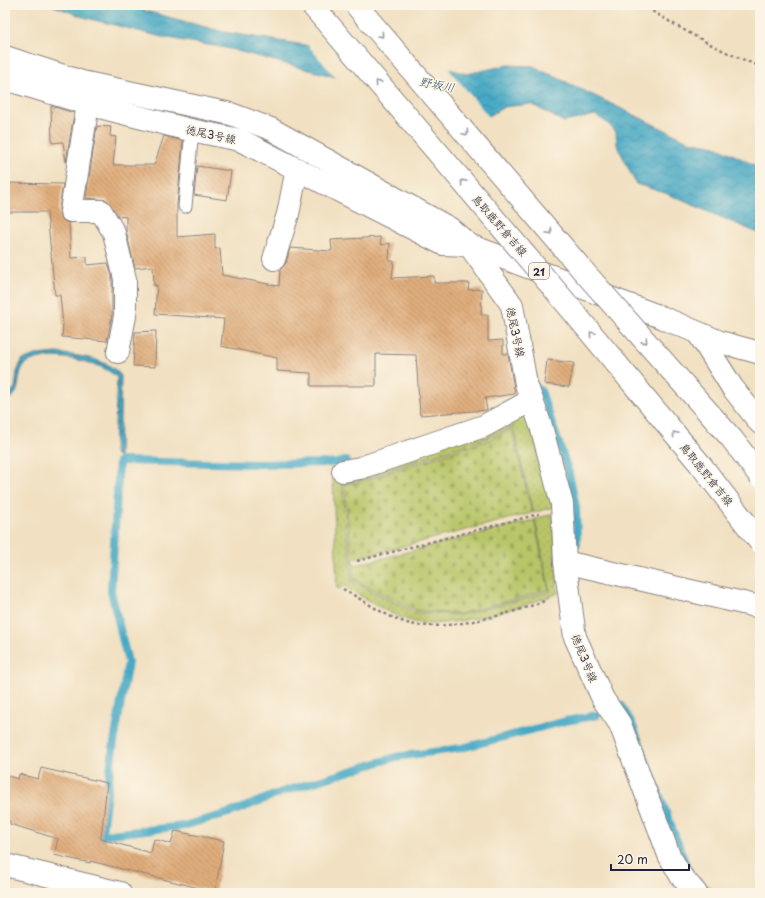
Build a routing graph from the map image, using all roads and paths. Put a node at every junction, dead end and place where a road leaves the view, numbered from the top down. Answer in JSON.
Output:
{"nodes":[{"id":1,"x":312,"y":5,"type":"edge"},
{"id":2,"x":356,"y":5,"type":"edge"},
{"id":3,"x":642,"y":5,"type":"edge"},
{"id":4,"x":5,"y":57,"type":"edge"},
{"id":5,"x":760,"y":66,"type":"edge"},
{"id":6,"x":5,"y":79,"type":"edge"},
{"id":7,"x":88,"y":104,"type":"junction"},
{"id":8,"x":192,"y":130,"type":"junction"},
{"id":9,"x":297,"y":169,"type":"junction"},
{"id":10,"x":184,"y":206,"type":"dead end"},
{"id":11,"x":470,"y":245,"type":"junction"},
{"id":12,"x":274,"y":259,"type":"dead end"},
{"id":13,"x":698,"y":333,"type":"junction"},
{"id":14,"x":118,"y":352,"type":"dead end"},
{"id":15,"x":760,"y":353,"type":"edge"},
{"id":16,"x":532,"y":400,"type":"junction"},
{"id":17,"x":760,"y":423,"type":"edge"},
{"id":18,"x":342,"y":471,"type":"dead end"},
{"id":19,"x":760,"y":476,"type":"edge"},
{"id":20,"x":562,"y":508,"type":"junction"},
{"id":21,"x":760,"y":542,"type":"edge"},
{"id":22,"x":357,"y":561,"type":"dead end"},
{"id":23,"x":565,"y":562,"type":"junction"},
{"id":24,"x":343,"y":589,"type":"dead end"},
{"id":25,"x":569,"y":592,"type":"junction"},
{"id":26,"x":760,"y":606,"type":"edge"},
{"id":27,"x":5,"y":865,"type":"edge"},
{"id":28,"x":120,"y":893,"type":"edge"},
{"id":29,"x":696,"y":893,"type":"edge"}],
"edges":[{"from":21,"to":1,"type":"street","name":"鳥取鹿野倉吉線","number":"21","one_way":true,"bridge":true},
{"from":2,"to":19,"type":"street","one_way":true,"bridge":true},
{"from":3,"to":5,"type":"path"},
{"from":4,"to":11,"type":"street"},
{"from":6,"to":7,"type":"street","name":"徳尾3号線"},
{"from":7,"to":8,"type":"street","name":"徳尾3号線"},
{"from":7,"to":14,"type":"street"},
{"from":8,"to":9,"type":"street","name":"徳尾3号線"},
{"from":8,"to":10,"type":"lane"},
{"from":9,"to":11,"type":"street","name":"徳尾3号線"},
{"from":9,"to":12,"type":"street"},
{"from":11,"to":13,"type":"street"},
{"from":11,"to":16,"type":"street","name":"徳尾3号線"},
{"from":13,"to":15,"type":"street"},
{"from":13,"to":17,"type":"street"},
{"from":16,"to":18,"type":"street"},
{"from":16,"to":20,"type":"street","name":"徳尾3号線"},
{"from":20,"to":22,"type":"path"},
{"from":20,"to":23,"type":"street","name":"徳尾3号線"},
{"from":23,"to":25,"type":"street","name":"徳尾3号線"},
{"from":23,"to":26,"type":"street"},
{"from":24,"to":25,"type":"path"},
{"from":25,"to":29,"type":"street","name":"徳尾3号線"},
{"from":27,"to":28,"type":"street"}]}
